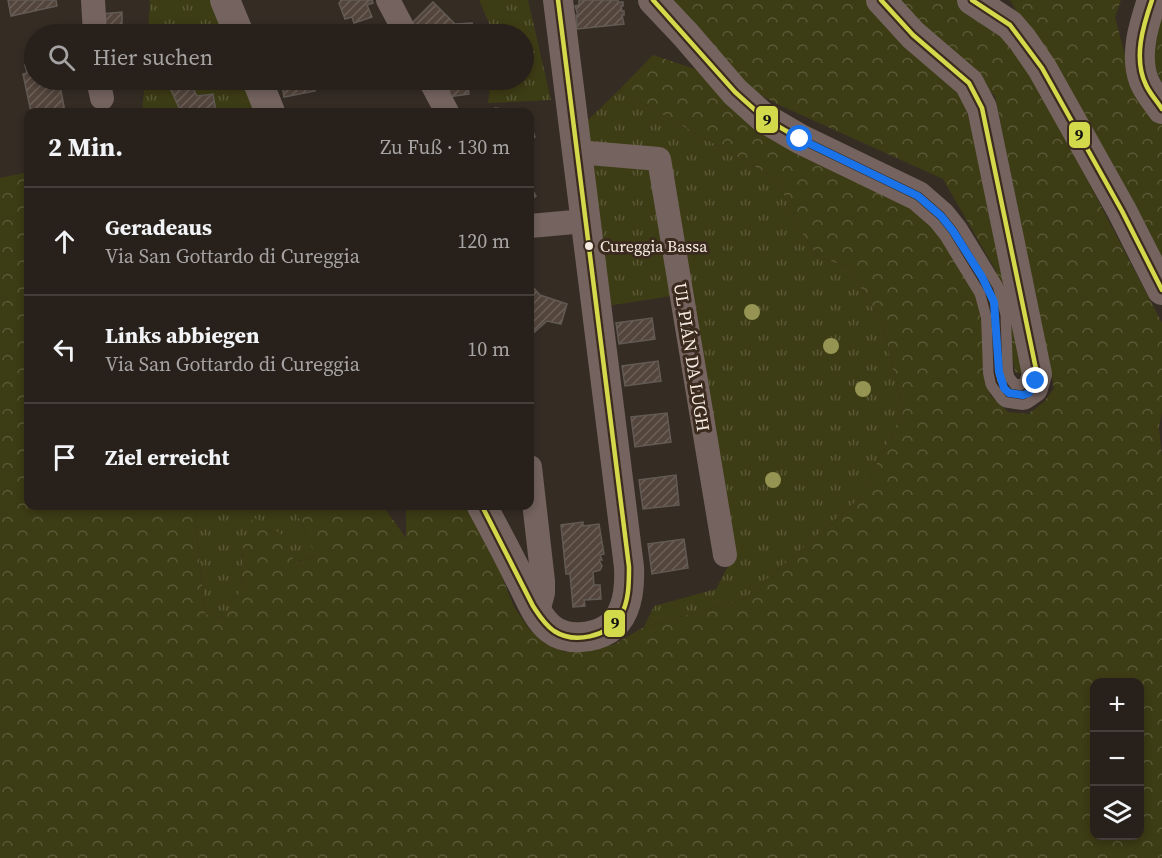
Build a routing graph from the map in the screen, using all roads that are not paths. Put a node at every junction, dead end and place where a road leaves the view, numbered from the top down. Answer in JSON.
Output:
{"nodes":[{"id":1,"x":93,"y":0,"type":"edge"},
{"id":2,"x":225,"y":0,"type":"edge"},
{"id":3,"x":242,"y":0,"type":"edge"},
{"id":4,"x":388,"y":0,"type":"edge"},
{"id":5,"x":558,"y":0,"type":"edge"},
{"id":6,"x":653,"y":0,"type":"edge"},
{"id":7,"x":881,"y":0,"type":"edge"},
{"id":8,"x":972,"y":0,"type":"edge"},
{"id":9,"x":1152,"y":0,"type":"edge"},
{"id":10,"x":94,"y":24,"type":"edge"},
{"id":11,"x":235,"y":24,"type":"edge"},
{"id":12,"x":245,"y":24,"type":"edge"},
{"id":13,"x":401,"y":24,"type":"edge"},
{"id":14,"x":261,"y":90,"type":"edge"},
{"id":15,"x":435,"y":90,"type":"edge"},
{"id":16,"x":268,"y":108,"type":"edge"},
{"id":17,"x":445,"y":108,"type":"edge"},
{"id":18,"x":1162,"y":109,"type":"edge"},
{"id":19,"x":577,"y":152,"type":"junction"},
{"id":20,"x":585,"y":220,"type":"junction"},
{"id":21,"x":534,"y":226,"type":"edge"},
{"id":22,"x":1162,"y":290,"type":"edge"},
{"id":23,"x":534,"y":502,"type":"edge"},
{"id":24,"x":484,"y":510,"type":"edge"},
{"id":25,"x":725,"y":555,"type":"dead end"},
{"id":26,"x":538,"y":612,"type":"junction"}],
"edges":[{"from":1,"to":10,"type":"street"},
{"from":2,"to":11,"type":"street"},
{"from":3,"to":12,"type":"street"},
{"from":4,"to":13,"type":"street"},
{"from":5,"to":19,"type":"street"},
{"from":6,"to":7,"type":"street"},
{"from":8,"to":22,"type":"street"},
{"from":9,"to":18,"type":"street"},
{"from":14,"to":16,"type":"street"},
{"from":15,"to":17,"type":"street"},
{"from":19,"to":20,"type":"street"},
{"from":19,"to":25,"type":"street","name":"UL PIÁN DA LUGH"},
{"from":20,"to":21,"type":"street"},
{"from":20,"to":26,"type":"street"},
{"from":23,"to":26,"type":"street"},
{"from":24,"to":26,"type":"street"}]}
